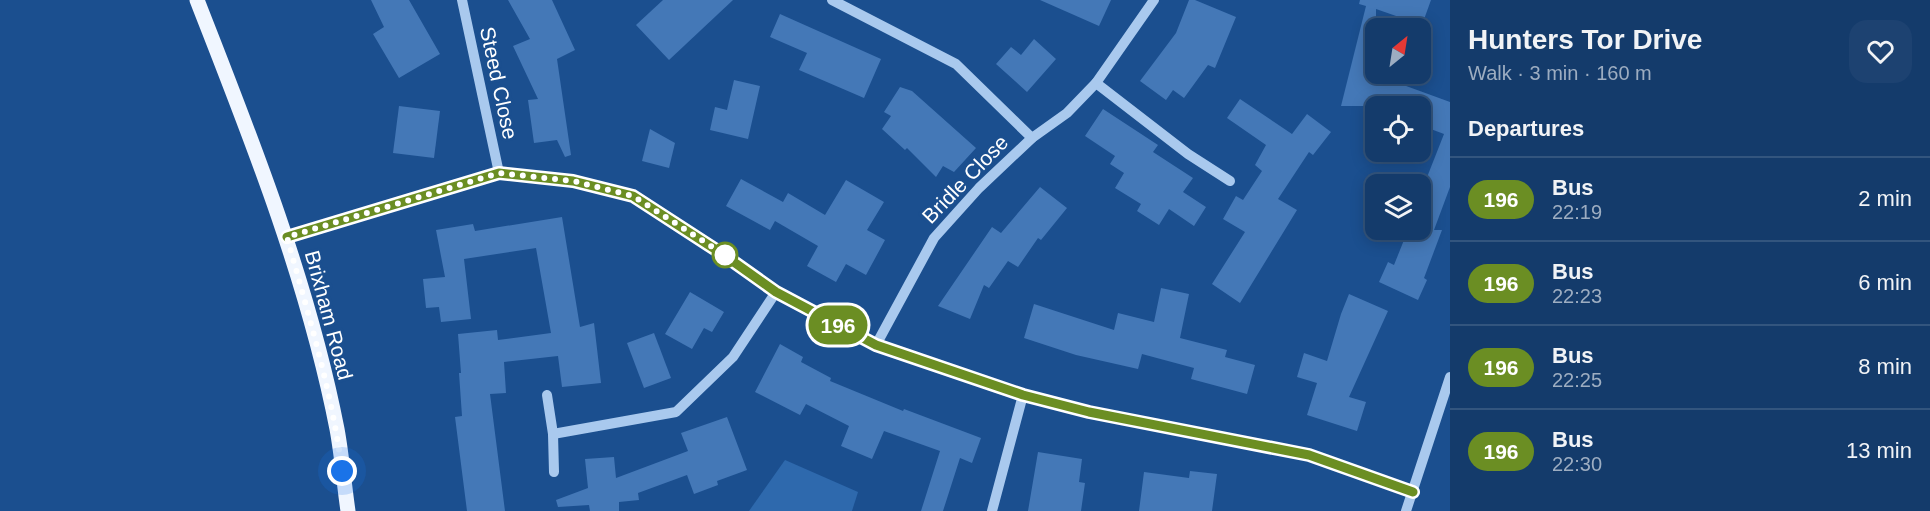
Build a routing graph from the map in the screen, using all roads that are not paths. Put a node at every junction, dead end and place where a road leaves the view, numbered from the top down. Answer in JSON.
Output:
{"nodes":[{"id":1,"x":197,"y":0,"type":"edge"},
{"id":2,"x":462,"y":0,"type":"edge"},
{"id":3,"x":832,"y":0,"type":"edge"},
{"id":4,"x":1154,"y":0,"type":"edge"},
{"id":5,"x":1096,"y":83,"type":"junction"},
{"id":6,"x":1032,"y":138,"type":"junction"},
{"id":7,"x":499,"y":173,"type":"junction"},
{"id":8,"x":1230,"y":181,"type":"dead end"},
{"id":9,"x":287,"y":237,"type":"junction"},
{"id":10,"x":776,"y":292,"type":"junction"},
{"id":11,"x":876,"y":345,"type":"junction"},
{"id":12,"x":1450,"y":377,"type":"edge"},
{"id":13,"x":547,"y":395,"type":"dead end"},
{"id":14,"x":1023,"y":395,"type":"junction"},
{"id":15,"x":553,"y":434,"type":"junction"},
{"id":16,"x":554,"y":472,"type":"dead end"},
{"id":17,"x":1413,"y":492,"type":"junction"},
{"id":18,"x":348,"y":511,"type":"edge"},
{"id":19,"x":992,"y":511,"type":"edge"},
{"id":20,"x":1406,"y":511,"type":"edge"}],
"edges":[{"from":1,"to":9,"type":"main road","name":"Brixham Road"},
{"from":2,"to":7,"type":"street","name":"Steed Close"},
{"from":3,"to":6,"type":"street","name":"Bridle Close"},
{"from":4,"to":5,"type":"street","name":"Bridle Close"},
{"from":5,"to":6,"type":"street","name":"Bridle Close"},
{"from":5,"to":8,"type":"street"},
{"from":6,"to":11,"type":"street","name":"Bridle Close"},
{"from":7,"to":9,"type":"street"},
{"from":7,"to":10,"type":"street"},
{"from":9,"to":18,"type":"main road","name":"Brixham Road"},
{"from":10,"to":11,"type":"street"},
{"from":10,"to":15,"type":"street"},
{"from":11,"to":14,"type":"street"},
{"from":12,"to":17,"type":"street"},
{"from":13,"to":15,"type":"street"},
{"from":14,"to":17,"type":"street"},
{"from":14,"to":19,"type":"street"},
{"from":15,"to":16,"type":"street"},
{"from":17,"to":20,"type":"street"}]}
